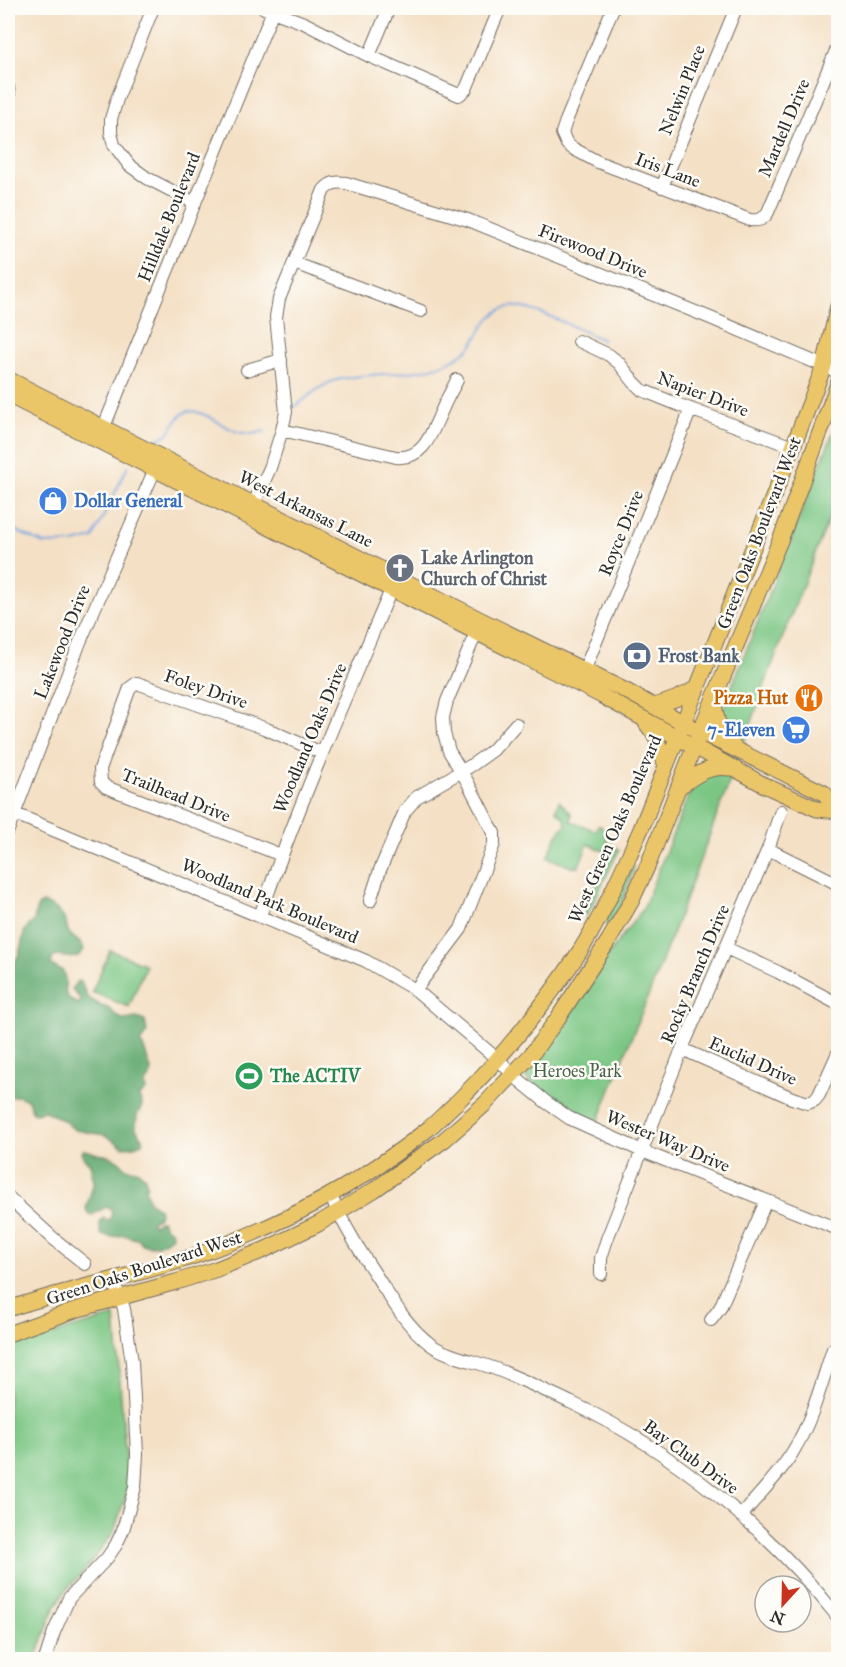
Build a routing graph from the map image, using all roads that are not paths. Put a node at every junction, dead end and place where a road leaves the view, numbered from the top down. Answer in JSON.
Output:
{"nodes":[{"id":1,"x":153,"y":8,"type":"edge"},
{"id":2,"x":389,"y":8,"type":"edge"},
{"id":3,"x":500,"y":8,"type":"edge"},
{"id":4,"x":613,"y":8,"type":"edge"},
{"id":5,"x":736,"y":8,"type":"edge"},
{"id":6,"x":270,"y":9,"type":"edge"},
{"id":7,"x":838,"y":46,"type":"edge"},
{"id":8,"x":369,"y":56,"type":"junction"},
{"id":9,"x":8,"y":87,"type":"edge"},
{"id":10,"x":8,"y":102,"type":"edge"},
{"id":11,"x":662,"y":187,"type":"junction"},
{"id":12,"x":195,"y":203,"type":"junction"},
{"id":13,"x":759,"y":221,"type":"joint"},
{"id":14,"x":294,"y":263,"type":"junction"},
{"id":15,"x":838,"y":306,"type":"edge"},
{"id":16,"x":421,"y":311,"type":"dead end"},
{"id":17,"x":579,"y":341,"type":"dead end"},
{"id":18,"x":281,"y":360,"type":"junction"},
{"id":19,"x":824,"y":366,"type":"junction"},
{"id":20,"x":247,"y":370,"type":"dead end"},
{"id":21,"x":838,"y":372,"type":"edge"},
{"id":22,"x":8,"y":379,"type":"edge"},
{"id":23,"x":458,"y":380,"type":"dead end"},
{"id":24,"x":838,"y":384,"type":"edge"},
{"id":25,"x":8,"y":394,"type":"edge"},
{"id":26,"x":691,"y":409,"type":"junction"},
{"id":27,"x":282,"y":430,"type":"junction"},
{"id":28,"x":101,"y":434,"type":"junction"},
{"id":29,"x":793,"y":447,"type":"junction"},
{"id":30,"x":155,"y":469,"type":"junction"},
{"id":31,"x":251,"y":510,"type":"junction"},
{"id":32,"x":787,"y":522,"type":"junction"},
{"id":33,"x":392,"y":583,"type":"junction"},
{"id":34,"x":478,"y":627,"type":"junction"},
{"id":35,"x":530,"y":652,"type":"junction"},
{"id":36,"x":584,"y":671,"type":"junction"},
{"id":37,"x":698,"y":687,"type":"junction"},
{"id":38,"x":714,"y":699,"type":"junction"},
{"id":39,"x":653,"y":706,"type":"junction"},
{"id":40,"x":644,"y":721,"type":"junction"},
{"id":41,"x":684,"y":722,"type":"junction"},
{"id":42,"x":516,"y":724,"type":"dead end"},
{"id":43,"x":700,"y":732,"type":"junction"},
{"id":44,"x":678,"y":737,"type":"junction"},
{"id":45,"x":111,"y":740,"type":"joint"},
{"id":46,"x":694,"y":747,"type":"junction"},
{"id":47,"x":738,"y":751,"type":"junction"},
{"id":48,"x":322,"y":753,"type":"junction"},
{"id":49,"x":666,"y":766,"type":"junction"},
{"id":50,"x":732,"y":768,"type":"junction"},
{"id":51,"x":460,"y":771,"type":"junction"},
{"id":52,"x":678,"y":788,"type":"junction"},
{"id":53,"x":838,"y":810,"type":"edge"},
{"id":54,"x":781,"y":811,"type":"dead end"},
{"id":55,"x":11,"y":813,"type":"edge"},
{"id":56,"x":8,"y":830,"type":"edge"},
{"id":57,"x":768,"y":849,"type":"junction"},
{"id":58,"x":281,"y":855,"type":"junction"},
{"id":59,"x":838,"y":884,"type":"edge"},
{"id":60,"x":370,"y":901,"type":"dead end"},
{"id":61,"x":260,"y":916,"type":"junction"},
{"id":62,"x":594,"y":927,"type":"junction"},
{"id":63,"x":609,"y":940,"type":"junction"},
{"id":64,"x":726,"y":948,"type":"junction"},
{"id":65,"x":415,"y":990,"type":"junction"},
{"id":66,"x":838,"y":1004,"type":"edge"},
{"id":67,"x":682,"y":1049,"type":"junction"},
{"id":68,"x":838,"y":1053,"type":"edge"},
{"id":69,"x":499,"y":1060,"type":"junction"},
{"id":70,"x":513,"y":1075,"type":"junction"},
{"id":71,"x":642,"y":1151,"type":"junction"},
{"id":72,"x":330,"y":1194,"type":"junction"},
{"id":73,"x":8,"y":1197,"type":"edge"},
{"id":74,"x":766,"y":1201,"type":"junction"},
{"id":75,"x":338,"y":1212,"type":"junction"},
{"id":76,"x":838,"y":1229,"type":"edge"},
{"id":77,"x":85,"y":1264,"type":"dead end"},
{"id":78,"x":600,"y":1274,"type":"dead end"},
{"id":79,"x":112,"y":1281,"type":"junction"},
{"id":80,"x":121,"y":1298,"type":"junction"},
{"id":81,"x":8,"y":1309,"type":"edge"},
{"id":82,"x":711,"y":1320,"type":"dead end"},
{"id":83,"x":8,"y":1334,"type":"edge"},
{"id":84,"x":833,"y":1349,"type":"dead end"},
{"id":85,"x":741,"y":1516,"type":"junction"},
{"id":86,"x":838,"y":1617,"type":"edge"},
{"id":87,"x":45,"y":1659,"type":"edge"}],
"edges":[{"from":1,"to":12,"type":"street"},
{"from":2,"to":8,"type":"street"},
{"from":3,"to":8,"type":"street"},
{"from":4,"to":11,"type":"street","name":"Iris Lane"},
{"from":5,"to":11,"type":"street","name":"Nelwin Place"},
{"from":6,"to":8,"type":"street"},
{"from":6,"to":12,"type":"street","name":"Hilldale Boulevard"},
{"from":7,"to":13,"type":"street","name":"Mardell Drive"},
{"from":9,"to":10,"type":"street"},
{"from":11,"to":13,"type":"street","name":"Iris Lane"},
{"from":12,"to":28,"type":"street","name":"Hilldale Boulevard"},
{"from":14,"to":16,"type":"street"},
{"from":14,"to":18,"type":"street"},
{"from":14,"to":19,"type":"street","name":"Firewood Drive"},
{"from":15,"to":19,"type":"main road","name":"West Green Oaks Boulevard"},
{"from":17,"to":26,"type":"street","name":"Napier Drive"},
{"from":18,"to":20,"type":"street"},
{"from":18,"to":27,"type":"street"},
{"from":19,"to":21,"type":"street","name":"Firewood Drive"},
{"from":19,"to":29,"type":"main road","name":"West Green Oaks Boulevard"},
{"from":22,"to":28,"type":"main road","name":"West Arkansas Lane"},
{"from":23,"to":27,"type":"street"},
{"from":24,"to":32,"type":"main road","name":"Green Oaks Boulevard West"},
{"from":25,"to":28,"type":"main road","name":"West Arkansas Lane"},
{"from":26,"to":29,"type":"street","name":"Napier Drive"},
{"from":26,"to":36,"type":"street","name":"Royce Drive"},
{"from":27,"to":31,"type":"street"},
{"from":28,"to":30,"type":"main road","name":"West Arkansas Lane"},
{"from":28,"to":31,"type":"main road","name":"West Arkansas Lane"},
{"from":29,"to":32,"type":"main road"},
{"from":29,"to":37,"type":"main road","name":"West Green Oaks Boulevard"},
{"from":30,"to":31,"type":"main road","name":"West Arkansas Lane"},
{"from":30,"to":55,"type":"street","name":"Lakewood Drive"},
{"from":31,"to":33,"type":"main road","name":"West Arkansas Lane"},
{"from":32,"to":38,"type":"main road","name":"Green Oaks Boulevard West"},
{"from":33,"to":34,"type":"main road","name":"West Arkansas Lane"},
{"from":33,"to":48,"type":"street","name":"Woodland Oaks Drive"},
{"from":34,"to":35,"type":"main road","name":"West Arkansas Lane"},
{"from":34,"to":51,"type":"street"},
{"from":35,"to":36,"type":"main road","name":"West Arkansas Lane"},
{"from":35,"to":40,"type":"main road","name":"West Arkansas Lane"},
{"from":36,"to":39,"type":"main road","name":"West Arkansas Lane"},
{"from":37,"to":39,"type":"main road"},
{"from":37,"to":41,"type":"main road","name":"West Green Oaks Boulevard"},
{"from":38,"to":43,"type":"main road","name":"Green Oaks Boulevard West"},
{"from":38,"to":47,"type":"main road"},
{"from":39,"to":41,"type":"main road","name":"West Arkansas Lane"},
{"from":40,"to":44,"type":"main road","name":"West Arkansas Lane"},
{"from":40,"to":49,"type":"main road"},
{"from":41,"to":43,"type":"main road","name":"West Arkansas Lane"},
{"from":41,"to":44,"type":"main road","name":"West Green Oaks Boulevard"},
{"from":42,"to":51,"type":"street"},
{"from":43,"to":46,"type":"main road","name":"Green Oaks Boulevard West"},
{"from":43,"to":47,"type":"main road","name":"West Arkansas Lane"},
{"from":44,"to":46,"type":"main road","name":"West Arkansas Lane"},
{"from":44,"to":49,"type":"main road","name":"West Green Oaks Boulevard"},
{"from":45,"to":48,"type":"street","name":"Foley Drive"},
{"from":45,"to":58,"type":"street","name":"Trailhead Drive"},
{"from":46,"to":50,"type":"main road","name":"West Arkansas Lane"},
{"from":46,"to":52,"type":"main road","name":"Green Oaks Boulevard West"},
{"from":47,"to":53,"type":"main road","name":"West Arkansas Lane"},
{"from":48,"to":58,"type":"street","name":"Woodland Oaks Drive"},
{"from":49,"to":62,"type":"main road","name":"West Green Oaks Boulevard"},
{"from":50,"to":52,"type":"main road"},
{"from":50,"to":53,"type":"main road","name":"West Arkansas Lane"},
{"from":51,"to":60,"type":"street"},
{"from":51,"to":65,"type":"street"},
{"from":52,"to":63,"type":"main road","name":"Green Oaks Boulevard West"},
{"from":54,"to":57,"type":"street","name":"Rocky Branch Drive"},
{"from":55,"to":56,"type":"street","name":"Lakewood Drive"},
{"from":55,"to":61,"type":"street","name":"Woodland Park Boulevard"},
{"from":57,"to":59,"type":"street"},
{"from":57,"to":64,"type":"street","name":"Rocky Branch Drive"},
{"from":58,"to":61,"type":"street","name":"Woodland Oaks Drive"},
{"from":61,"to":65,"type":"street","name":"Woodland Park Boulevard"},
{"from":62,"to":63,"type":"main road"},
{"from":62,"to":69,"type":"main road","name":"West Green Oaks Boulevard"},
{"from":63,"to":70,"type":"main road","name":"Green Oaks Boulevard West"},
{"from":64,"to":66,"type":"street"},
{"from":64,"to":67,"type":"street","name":"Rocky Branch Drive"},
{"from":65,"to":69,"type":"street","name":"Woodland Park Boulevard"},
{"from":67,"to":68,"type":"street","name":"Euclid Drive"},
{"from":67,"to":71,"type":"street","name":"Rocky Branch Drive"},
{"from":69,"to":70,"type":"street","name":"Wester Way Drive"},
{"from":69,"to":72,"type":"main road","name":"West Green Oaks Boulevard"},
{"from":70,"to":71,"type":"street","name":"Wester Way Drive"},
{"from":70,"to":75,"type":"main road","name":"Green Oaks Boulevard West"},
{"from":71,"to":74,"type":"street","name":"Wester Way Drive"},
{"from":71,"to":78,"type":"street","name":"Rocky Branch Drive"},
{"from":72,"to":75,"type":"street","name":"Bay Club Drive"},
{"from":72,"to":79,"type":"main road","name":"West Green Oaks Boulevard"},
{"from":73,"to":77,"type":"street"},
{"from":74,"to":76,"type":"street","name":"Wester Way Drive"},
{"from":74,"to":82,"type":"street"},
{"from":75,"to":80,"type":"main road","name":"Green Oaks Boulevard West"},
{"from":75,"to":85,"type":"street","name":"Bay Club Drive"},
{"from":79,"to":80,"type":"street"},
{"from":79,"to":81,"type":"main road","name":"West Green Oaks Boulevard"},
{"from":80,"to":83,"type":"main road","name":"Green Oaks Boulevard West"},
{"from":80,"to":87,"type":"street"},
{"from":84,"to":85,"type":"street"},
{"from":85,"to":86,"type":"street","name":"Bay Club Drive"}]}
